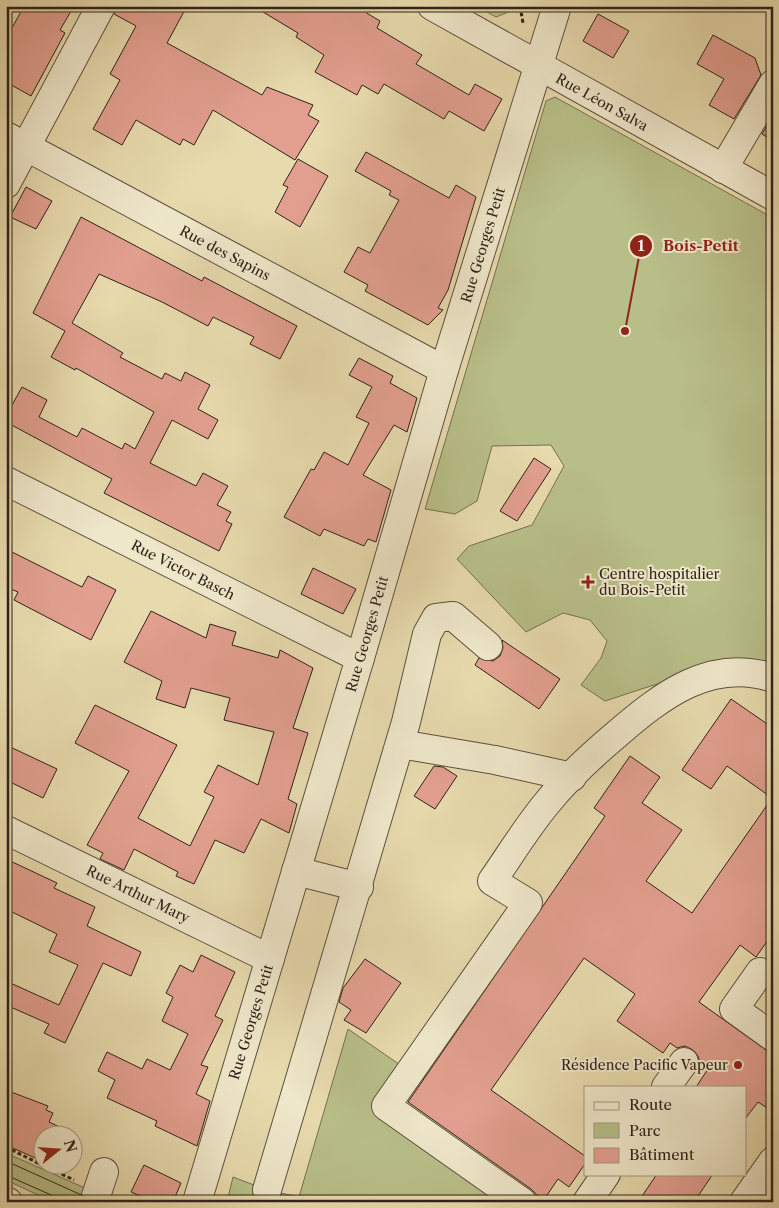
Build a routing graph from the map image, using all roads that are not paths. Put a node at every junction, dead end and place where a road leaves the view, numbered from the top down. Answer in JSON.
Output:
{"nodes":[{"id":1,"x":101,"y":6,"type":"edge"},
{"id":2,"x":432,"y":6,"type":"edge"},
{"id":3,"x":557,"y":6,"type":"edge"},
{"id":4,"x":537,"y":66,"type":"junction"},
{"id":5,"x":773,"y":84,"type":"edge"},
{"id":6,"x":16,"y":141,"type":"edge"},
{"id":7,"x":723,"y":169,"type":"junction"},
{"id":8,"x":6,"y":184,"type":"edge"},
{"id":9,"x":773,"y":196,"type":"edge"},
{"id":10,"x":444,"y":370,"type":"junction"},
{"id":11,"x":6,"y":481,"type":"edge"},
{"id":12,"x":488,"y":646,"type":"dead end"},
{"id":13,"x":360,"y":658,"type":"junction"},
{"id":14,"x":773,"y":678,"type":"edge"},
{"id":15,"x":400,"y":744,"type":"junction"},
{"id":16,"x":572,"y":778,"type":"junction"},
{"id":17,"x":6,"y":830,"type":"edge"},
{"id":18,"x":296,"y":871,"type":"junction"},
{"id":19,"x":358,"y":887,"type":"junction"},
{"id":20,"x":270,"y":959,"type":"junction"},
{"id":21,"x":760,"y":972,"type":"dead end"},
{"id":22,"x":773,"y":1037,"type":"edge"},
{"id":23,"x":684,"y":1062,"type":"dead end"},
{"id":24,"x":667,"y":1086,"type":"edge"},
{"id":25,"x":773,"y":1161,"type":"edge"},
{"id":26,"x":104,"y":1172,"type":"dead end"},
{"id":27,"x":605,"y":1176,"type":"edge"},
{"id":28,"x":267,"y":1190,"type":"dead end"},
{"id":29,"x":94,"y":1202,"type":"edge"},
{"id":30,"x":196,"y":1202,"type":"edge"},
{"id":31,"x":522,"y":1202,"type":"edge"},
{"id":32,"x":587,"y":1202,"type":"edge"},
{"id":33,"x":744,"y":1202,"type":"edge"}],
"edges":[{"from":1,"to":6,"type":"street"},
{"from":2,"to":4,"type":"street","name":"Rue Léon Salva"},
{"from":3,"to":4,"type":"street","name":"Rue Georges Petit"},
{"from":4,"to":7,"type":"street","name":"Rue Léon Salva"},
{"from":4,"to":10,"type":"street","name":"Rue Georges Petit"},
{"from":5,"to":7,"type":"street"},
{"from":6,"to":8,"type":"street"},
{"from":6,"to":10,"type":"street","name":"Rue des Sapins"},
{"from":7,"to":9,"type":"street","name":"Rue Léon Salva"},
{"from":10,"to":13,"type":"street","name":"Rue Georges Petit"},
{"from":11,"to":13,"type":"street","name":"Rue Victor Basch"},
{"from":12,"to":15,"type":"street"},
{"from":13,"to":18,"type":"street","name":"Rue Georges Petit"},
{"from":14,"to":16,"type":"street"},
{"from":15,"to":16,"type":"street"},
{"from":15,"to":19,"type":"street"},
{"from":16,"to":31,"type":"street"},
{"from":17,"to":20,"type":"street","name":"Rue Arthur Mary"},
{"from":18,"to":19,"type":"street"},
{"from":18,"to":20,"type":"street","name":"Rue Georges Petit"},
{"from":19,"to":28,"type":"street"},
{"from":20,"to":30,"type":"street","name":"Rue Georges Petit"},
{"from":21,"to":22,"type":"street"},
{"from":23,"to":24,"type":"street"},
{"from":25,"to":33,"type":"street"},
{"from":26,"to":29,"type":"street"},
{"from":27,"to":32,"type":"street"}]}
